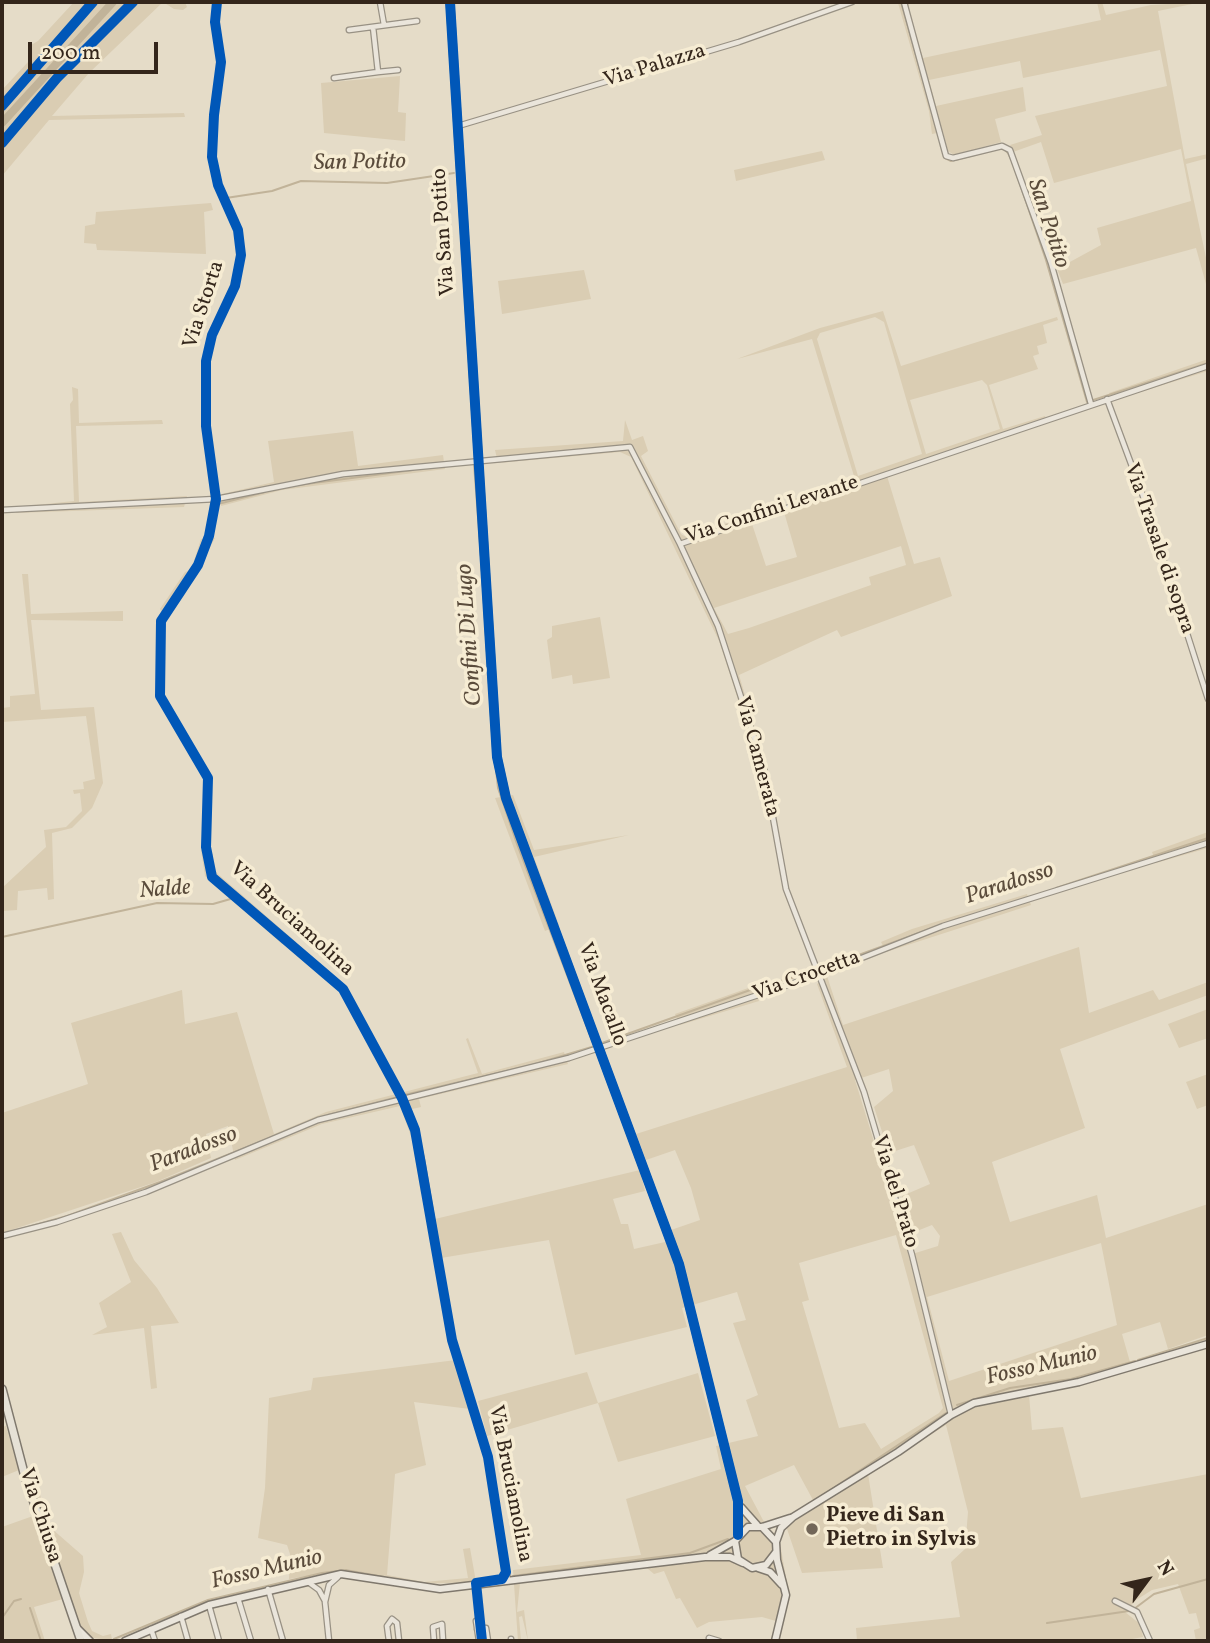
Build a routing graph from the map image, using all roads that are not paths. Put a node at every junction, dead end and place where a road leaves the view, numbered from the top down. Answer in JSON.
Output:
{"nodes":[{"id":1,"x":217,"y":2,"type":"edge"},
{"id":2,"x":380,"y":2,"type":"edge"},
{"id":3,"x":450,"y":2,"type":"edge"},
{"id":4,"x":852,"y":2,"type":"edge"},
{"id":5,"x":904,"y":2,"type":"edge"},
{"id":6,"x":417,"y":21,"type":"dead end"},
{"id":7,"x":384,"y":25,"type":"junction"},
{"id":8,"x":373,"y":27,"type":"junction"},
{"id":9,"x":349,"y":30,"type":"dead end"},
{"id":10,"x":398,"y":70,"type":"dead end"},
{"id":11,"x":378,"y":72,"type":"junction"},
{"id":12,"x":334,"y":78,"type":"dead end"},
{"id":13,"x":457,"y":126,"type":"junction"},
{"id":14,"x":1208,"y":366,"type":"edge"},
{"id":15,"x":1107,"y":399,"type":"junction"},
{"id":16,"x":1091,"y":404,"type":"junction"},
{"id":17,"x":478,"y":459,"type":"junction"},
{"id":18,"x":216,"y":499,"type":"junction"},
{"id":19,"x":2,"y":510,"type":"edge"},
{"id":20,"x":680,"y":544,"type":"junction"},
{"id":21,"x":1208,"y":698,"type":"edge"},
{"id":22,"x":1208,"y":843,"type":"edge"},
{"id":23,"x":821,"y":974,"type":"junction"},
{"id":24,"x":599,"y":1047,"type":"junction"},
{"id":25,"x":402,"y":1098,"type":"junction"},
{"id":26,"x":2,"y":1236,"type":"edge"},
{"id":27,"x":1208,"y":1344,"type":"edge"},
{"id":28,"x":2,"y":1389,"type":"edge"},
{"id":29,"x":951,"y":1415,"type":"junction"},
{"id":30,"x":738,"y":1501,"type":"junction"},
{"id":31,"x":793,"y":1517,"type":"junction"},
{"id":32,"x":760,"y":1526,"type":"junction"},
{"id":33,"x":736,"y":1538,"type":"junction"},
{"id":34,"x":776,"y":1542,"type":"junction"},
{"id":35,"x":776,"y":1550,"type":"junction"},
{"id":36,"x":705,"y":1557,"type":"junction"},
{"id":37,"x":743,"y":1563,"type":"junction"},
{"id":38,"x":752,"y":1567,"type":"junction"},
{"id":39,"x":341,"y":1574,"type":"junction"},
{"id":40,"x":322,"y":1577,"type":"junction"},
{"id":41,"x":307,"y":1581,"type":"junction"},
{"id":42,"x":508,"y":1581,"type":"junction"},
{"id":43,"x":268,"y":1589,"type":"junction"},
{"id":44,"x":319,"y":1590,"type":"junction"},
{"id":45,"x":327,"y":1590,"type":"junction"},
{"id":46,"x":785,"y":1590,"type":"junction"},
{"id":47,"x":237,"y":1596,"type":"junction"},
{"id":48,"x":1115,"y":1601,"type":"dead end"},
{"id":49,"x":325,"y":1602,"type":"junction"},
{"id":50,"x":209,"y":1605,"type":"junction"},
{"id":51,"x":181,"y":1616,"type":"junction"},
{"id":52,"x":476,"y":1621,"type":"dead end"},
{"id":53,"x":77,"y":1627,"type":"junction"},
{"id":54,"x":151,"y":1629,"type":"junction"},
{"id":55,"x":477,"y":1629,"type":"junction"},
{"id":56,"x":709,"y":1638,"type":"dead end"},
{"id":57,"x":82,"y":1641,"type":"edge"},
{"id":58,"x":90,"y":1641,"type":"edge"},
{"id":59,"x":125,"y":1641,"type":"edge"},
{"id":60,"x":155,"y":1641,"type":"edge"},
{"id":61,"x":188,"y":1641,"type":"edge"},
{"id":62,"x":219,"y":1641,"type":"edge"},
{"id":63,"x":251,"y":1641,"type":"edge"},
{"id":64,"x":283,"y":1641,"type":"edge"},
{"id":65,"x":329,"y":1641,"type":"edge"},
{"id":66,"x":389,"y":1641,"type":"edge"},
{"id":67,"x":399,"y":1641,"type":"edge"},
{"id":68,"x":434,"y":1641,"type":"edge"},
{"id":69,"x":443,"y":1641,"type":"edge"},
{"id":70,"x":479,"y":1641,"type":"edge"},
{"id":71,"x":488,"y":1641,"type":"edge"},
{"id":72,"x":719,"y":1641,"type":"edge"},
{"id":73,"x":775,"y":1641,"type":"edge"},
{"id":74,"x":1150,"y":1641,"type":"edge"}],
"edges":[{"from":1,"to":18,"type":"street","name":"Via Storta"},
{"from":2,"to":7,"type":"street"},
{"from":3,"to":13,"type":"street","name":"Via San Potito"},
{"from":4,"to":13,"type":"street","name":"Via Palazza"},
{"from":5,"to":16,"type":"street"},
{"from":6,"to":7,"type":"street"},
{"from":7,"to":8,"type":"street"},
{"from":8,"to":9,"type":"street"},
{"from":8,"to":11,"type":"street"},
{"from":10,"to":11,"type":"street"},
{"from":11,"to":12,"type":"street"},
{"from":13,"to":17,"type":"street","name":"Via San Potito"},
{"from":14,"to":15,"type":"street","name":"Via Confini Levante"},
{"from":15,"to":16,"type":"street","name":"Via Confini Levante"},
{"from":15,"to":21,"type":"street","name":"Via Trasale di sopra"},
{"from":16,"to":20,"type":"street","name":"Via Confini Levante"},
{"from":17,"to":18,"type":"street","name":"Via Confini Levante"},
{"from":17,"to":20,"type":"street","name":"Via Confini Levante"},
{"from":17,"to":24,"type":"street","name":"Via Macallo"},
{"from":18,"to":19,"type":"street","name":"Via Confini Levante"},
{"from":18,"to":25,"type":"street","name":"Via Bruciamolina"},
{"from":20,"to":23,"type":"street","name":"Via Camerata"},
{"from":22,"to":23,"type":"street","name":"Via Crocetta"},
{"from":23,"to":24,"type":"street","name":"Via Crocetta"},
{"from":23,"to":29,"type":"street","name":"Via del Prato"},
{"from":24,"to":25,"type":"street","name":"Via Crocetta"},
{"from":24,"to":30,"type":"street","name":"Via Macallo"},
{"from":25,"to":26,"type":"street","name":"Via Crocetta"},
{"from":25,"to":42,"type":"street","name":"Via Bruciamolina"},
{"from":27,"to":29,"type":"street"},
{"from":28,"to":53,"type":"main road","name":"Via Chiusa"},
{"from":29,"to":31,"type":"street"},
{"from":30,"to":32,"type":"street","name":"Via Macallo"},
{"from":30,"to":33,"type":"street","name":"Via Macallo"},
{"from":31,"to":32,"type":"street"},
{"from":31,"to":34,"type":"street"},
{"from":32,"to":33,"type":"street"},
{"from":32,"to":34,"type":"street"},
{"from":33,"to":36,"type":"street"},
{"from":33,"to":37,"type":"street"},
{"from":34,"to":35,"type":"street"},
{"from":35,"to":38,"type":"street"},
{"from":35,"to":46,"type":"street"},
{"from":36,"to":37,"type":"street"},
{"from":36,"to":42,"type":"street"},
{"from":37,"to":38,"type":"street"},
{"from":38,"to":46,"type":"street"},
{"from":39,"to":40,"type":"street"},
{"from":39,"to":42,"type":"street"},
{"from":39,"to":45,"type":"street"},
{"from":40,"to":41,"type":"street"},
{"from":40,"to":44,"type":"street"},
{"from":40,"to":45,"type":"street"},
{"from":41,"to":43,"type":"street"},
{"from":41,"to":44,"type":"street"},
{"from":43,"to":47,"type":"street"},
{"from":43,"to":64,"type":"street"},
{"from":44,"to":49,"type":"street"},
{"from":45,"to":49,"type":"street"},
{"from":46,"to":73,"type":"street"},
{"from":47,"to":50,"type":"street"},
{"from":47,"to":63,"type":"street"},
{"from":48,"to":74,"type":"street"},
{"from":49,"to":65,"type":"street"},
{"from":50,"to":51,"type":"street"},
{"from":50,"to":62,"type":"street"},
{"from":51,"to":54,"type":"street"},
{"from":51,"to":61,"type":"street"},
{"from":52,"to":55,"type":"street"},
{"from":53,"to":57,"type":"main road","name":"Via Chiusa"},
{"from":53,"to":58,"type":"street"},
{"from":54,"to":59,"type":"street"},
{"from":54,"to":60,"type":"street"},
{"from":55,"to":70,"type":"street"},
{"from":55,"to":71,"type":"street"},
{"from":56,"to":72,"type":"street"},
{"from":66,"to":67,"type":"street"},
{"from":68,"to":69,"type":"street"}]}
